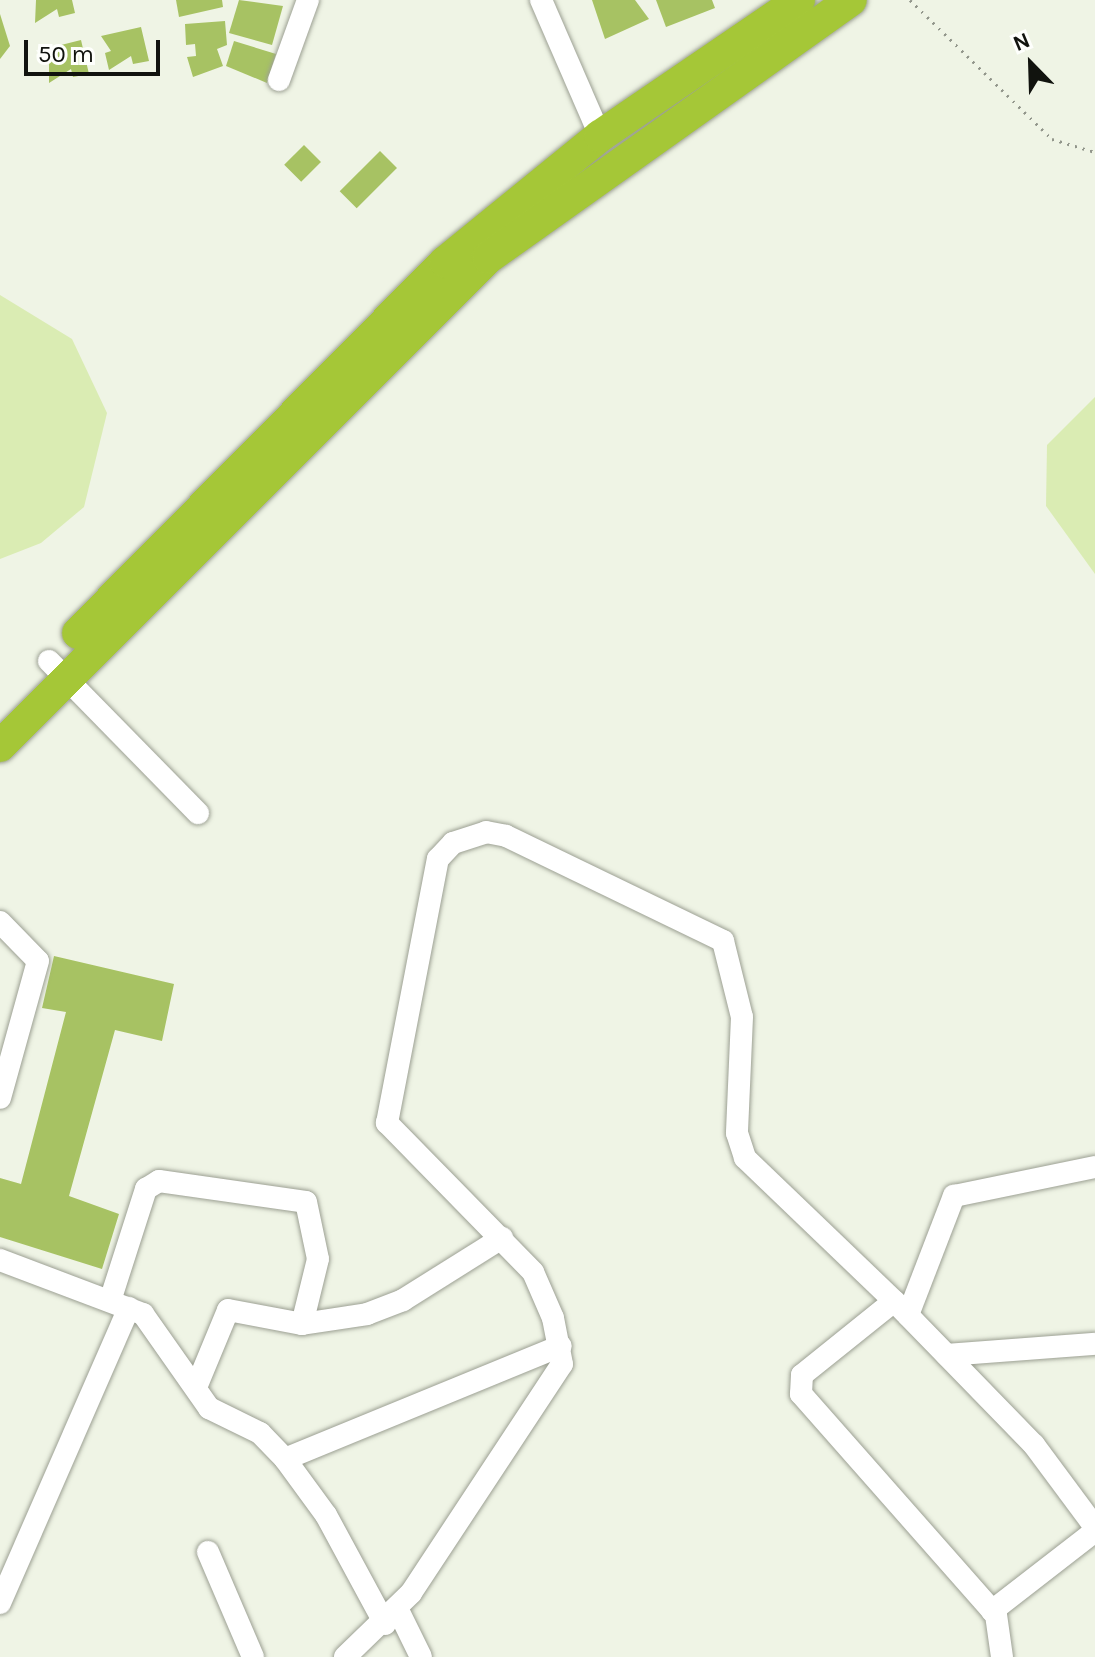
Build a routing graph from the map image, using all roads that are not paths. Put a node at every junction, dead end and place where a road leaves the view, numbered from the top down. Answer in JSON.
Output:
{"nodes":[{"id":1,"x":308,"y":0,"type":"edge"},
{"id":2,"x":541,"y":0,"type":"edge"},
{"id":3,"x":799,"y":0,"type":"edge"},
{"id":4,"x":851,"y":0,"type":"edge"},
{"id":5,"x":279,"y":80,"type":"dead end"},
{"id":6,"x":600,"y":136,"type":"junction"},
{"id":7,"x":57,"y":669,"type":"junction"},
{"id":8,"x":0,"y":712,"type":"edge"},
{"id":9,"x":0,"y":746,"type":"edge"},
{"id":10,"x":198,"y":813,"type":"dead end"},
{"id":11,"x":0,"y":922,"type":"edge"},
{"id":12,"x":0,"y":1098,"type":"edge"},
{"id":13,"x":1095,"y":1167,"type":"edge"},
{"id":14,"x":502,"y":1238,"type":"junction"},
{"id":15,"x":0,"y":1260,"type":"edge"},
{"id":16,"x":119,"y":1305,"type":"junction"},
{"id":17,"x":901,"y":1308,"type":"junction"},
{"id":18,"x":302,"y":1324,"type":"junction"},
{"id":19,"x":1095,"y":1344,"type":"edge"},
{"id":20,"x":561,"y":1346,"type":"junction"},
{"id":21,"x":947,"y":1355,"type":"junction"},
{"id":22,"x":197,"y":1385,"type":"junction"},
{"id":23,"x":285,"y":1459,"type":"junction"},
{"id":24,"x":1095,"y":1529,"type":"edge"},
{"id":25,"x":208,"y":1552,"type":"dead end"},
{"id":26,"x":0,"y":1603,"type":"edge"},
{"id":27,"x":992,"y":1611,"type":"junction"},
{"id":28,"x":391,"y":1617,"type":"junction"},
{"id":29,"x":253,"y":1657,"type":"edge"},
{"id":30,"x":345,"y":1657,"type":"edge"},
{"id":31,"x":421,"y":1657,"type":"edge"},
{"id":32,"x":1002,"y":1657,"type":"edge"}],
"edges":[{"from":1,"to":5,"type":"street"},
{"from":2,"to":6,"type":"street"},
{"from":3,"to":6,"type":"highway"},
{"from":4,"to":7,"type":"highway"},
{"from":6,"to":7,"type":"highway"},
{"from":7,"to":8,"type":"highway"},
{"from":7,"to":9,"type":"highway"},
{"from":7,"to":10,"type":"street"},
{"from":11,"to":12,"type":"street"},
{"from":13,"to":17,"type":"street"},
{"from":14,"to":17,"type":"street"},
{"from":14,"to":18,"type":"street"},
{"from":14,"to":20,"type":"street"},
{"from":15,"to":16,"type":"street"},
{"from":16,"to":18,"type":"street"},
{"from":16,"to":22,"type":"street"},
{"from":16,"to":26,"type":"street"},
{"from":17,"to":21,"type":"street"},
{"from":17,"to":27,"type":"street"},
{"from":18,"to":22,"type":"street"},
{"from":19,"to":21,"type":"street"},
{"from":20,"to":23,"type":"street"},
{"from":20,"to":28,"type":"street"},
{"from":21,"to":24,"type":"street"},
{"from":22,"to":23,"type":"street"},
{"from":23,"to":28,"type":"street"},
{"from":24,"to":27,"type":"street"},
{"from":25,"to":29,"type":"street"},
{"from":27,"to":32,"type":"street"},
{"from":28,"to":30,"type":"street"},
{"from":28,"to":31,"type":"street"}]}
